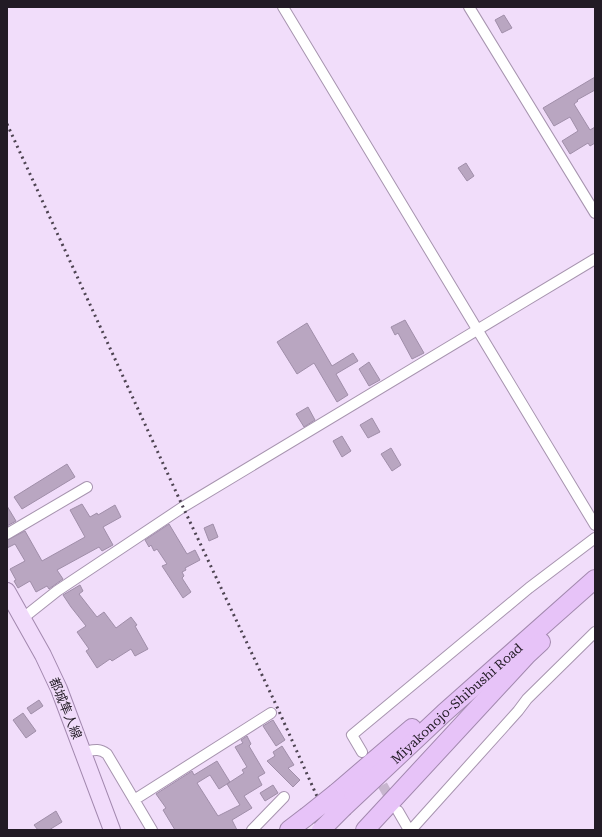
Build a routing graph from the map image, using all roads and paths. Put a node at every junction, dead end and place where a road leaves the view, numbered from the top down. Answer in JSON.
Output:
{"nodes":[{"id":1,"x":283,"y":7,"type":"edge"},
{"id":2,"x":469,"y":7,"type":"edge"},
{"id":3,"x":595,"y":213,"type":"edge"},
{"id":4,"x":595,"y":259,"type":"edge"},
{"id":5,"x":478,"y":330,"type":"junction"},
{"id":6,"x":87,"y":487,"type":"dead end"},
{"id":7,"x":595,"y":525,"type":"edge"},
{"id":8,"x":7,"y":534,"type":"edge"},
{"id":9,"x":595,"y":538,"type":"edge"},
{"id":10,"x":595,"y":579,"type":"edge"},
{"id":11,"x":7,"y":591,"type":"edge"},
{"id":12,"x":595,"y":593,"type":"edge"},
{"id":13,"x":23,"y":618,"type":"junction"},
{"id":14,"x":595,"y":632,"type":"edge"},
{"id":15,"x":271,"y":713,"type":"dead end"},
{"id":16,"x":84,"y":752,"type":"junction"},
{"id":17,"x":362,"y":752,"type":"dead end"},
{"id":18,"x":284,"y":797,"type":"dead end"},
{"id":19,"x":134,"y":800,"type":"junction"},
{"id":20,"x":340,"y":800,"type":"junction"},
{"id":21,"x":398,"y":811,"type":"tunnel mouth"},
{"id":22,"x":112,"y":830,"type":"edge"},
{"id":23,"x":152,"y":830,"type":"edge"},
{"id":24,"x":252,"y":830,"type":"edge"},
{"id":25,"x":289,"y":830,"type":"edge"},
{"id":26,"x":321,"y":830,"type":"edge"},
{"id":27,"x":365,"y":830,"type":"edge"},
{"id":28,"x":410,"y":830,"type":"edge"}],
"edges":[{"from":1,"to":5,"type":"street"},
{"from":2,"to":3,"type":"street"},
{"from":4,"to":5,"type":"street"},
{"from":5,"to":7,"type":"street"},
{"from":5,"to":13,"type":"street"},
{"from":6,"to":8,"type":"street"},
{"from":9,"to":17,"type":"street"},
{"from":10,"to":20,"type":"highway","name":"Miyakonojo-Shibushi Road"},
{"from":11,"to":13,"type":"main road","name":"都城隼人線"},
{"from":12,"to":27,"type":"highway"},
{"from":13,"to":16,"type":"main road","name":"都城隼人線"},
{"from":14,"to":28,"type":"street"},
{"from":15,"to":19,"type":"street"},
{"from":16,"to":19,"type":"street"},
{"from":16,"to":22,"type":"main road","name":"都城隼人線"},
{"from":18,"to":24,"type":"street"},
{"from":19,"to":23,"type":"street"},
{"from":20,"to":25,"type":"highway","bridge":true},
{"from":20,"to":26,"type":"highway","bridge":true},
{"from":21,"to":28,"type":"street"}]}
